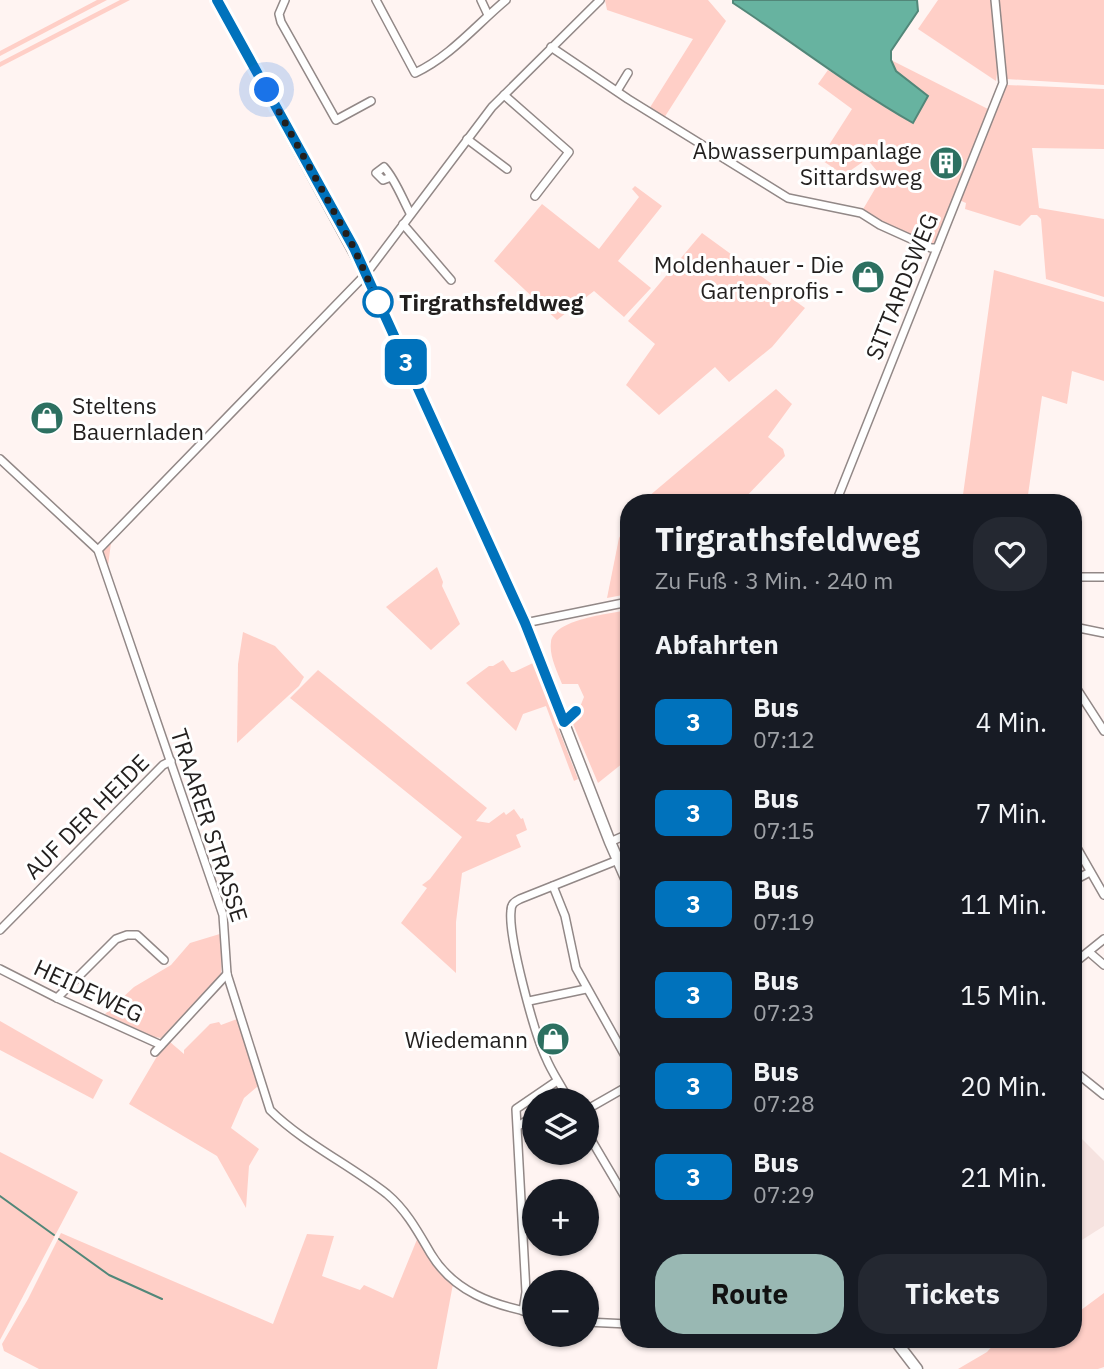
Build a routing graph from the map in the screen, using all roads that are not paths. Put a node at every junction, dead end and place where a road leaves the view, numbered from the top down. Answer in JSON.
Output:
{"nodes":[{"id":1,"x":217,"y":0,"type":"edge"},
{"id":2,"x":285,"y":0,"type":"edge"},
{"id":3,"x":376,"y":0,"type":"edge"},
{"id":4,"x":481,"y":0,"type":"edge"},
{"id":5,"x":506,"y":0,"type":"edge"},
{"id":6,"x":600,"y":0,"type":"edge"},
{"id":7,"x":995,"y":0,"type":"edge"},
{"id":8,"x":488,"y":15,"type":"junction"},
{"id":9,"x":551,"y":47,"type":"junction"},
{"id":10,"x":628,"y":73,"type":"dead end"},
{"id":11,"x":617,"y":91,"type":"junction"},
{"id":12,"x":504,"y":95,"type":"junction"},
{"id":13,"x":371,"y":101,"type":"dead end"},
{"id":14,"x":467,"y":139,"type":"junction"},
{"id":15,"x":507,"y":169,"type":"dead end"},
{"id":16,"x":391,"y":177,"type":"dead end"},
{"id":17,"x":535,"y":195,"type":"dead end"},
{"id":18,"x":410,"y":213,"type":"junction"},
{"id":19,"x":403,"y":224,"type":"junction"},
{"id":20,"x":937,"y":248,"type":"junction"},
{"id":21,"x":367,"y":278,"type":"junction"},
{"id":22,"x":452,"y":280,"type":"dead end"},
{"id":23,"x":0,"y":459,"type":"edge"},
{"id":24,"x":839,"y":494,"type":"edge"},
{"id":25,"x":98,"y":550,"type":"junction"},
{"id":26,"x":1082,"y":577,"type":"edge"},
{"id":27,"x":1104,"y":578,"type":"edge"},
{"id":28,"x":620,"y":604,"type":"edge"},
{"id":29,"x":525,"y":623,"type":"junction"},
{"id":30,"x":1082,"y":629,"type":"edge"},
{"id":31,"x":1104,"y":633,"type":"edge"},
{"id":32,"x":1082,"y":697,"type":"edge"},
{"id":33,"x":1104,"y":731,"type":"edge"},
{"id":34,"x":171,"y":761,"type":"junction"},
{"id":35,"x":620,"y":838,"type":"edge"},
{"id":36,"x":610,"y":842,"type":"junction"},
{"id":37,"x":1082,"y":857,"type":"edge"},
{"id":38,"x":618,"y":860,"type":"junction"},
{"id":39,"x":620,"y":865,"type":"edge"},
{"id":40,"x":1090,"y":872,"type":"junction"},
{"id":41,"x":1082,"y":876,"type":"edge"},
{"id":42,"x":553,"y":886,"type":"junction"},
{"id":43,"x":1104,"y":895,"type":"edge"},
{"id":44,"x":0,"y":930,"type":"edge"},
{"id":45,"x":1104,"y":939,"type":"edge"},
{"id":46,"x":1089,"y":952,"type":"junction"},
{"id":47,"x":1082,"y":957,"type":"edge"},
{"id":48,"x":164,"y":960,"type":"dead end"},
{"id":49,"x":1104,"y":965,"type":"edge"},
{"id":50,"x":0,"y":969,"type":"edge"},
{"id":51,"x":227,"y":974,"type":"junction"},
{"id":52,"x":586,"y":989,"type":"junction"},
{"id":53,"x":57,"y":998,"type":"junction"},
{"id":54,"x":529,"y":1001,"type":"junction"},
{"id":55,"x":161,"y":1045,"type":"junction"},
{"id":56,"x":620,"y":1047,"type":"edge"},
{"id":57,"x":155,"y":1052,"type":"dead end"},
{"id":58,"x":1082,"y":1078,"type":"edge"},
{"id":59,"x":557,"y":1080,"type":"junction"},
{"id":60,"x":560,"y":1088,"type":"edge"},
{"id":61,"x":620,"y":1091,"type":"edge"},
{"id":62,"x":1104,"y":1096,"type":"edge"},
{"id":63,"x":599,"y":1103,"type":"edge"},
{"id":64,"x":522,"y":1124,"type":"edge"},
{"id":65,"x":518,"y":1126,"type":"junction"},
{"id":66,"x":599,"y":1153,"type":"edge"},
{"id":67,"x":620,"y":1188,"type":"edge"},
{"id":68,"x":525,"y":1270,"type":"edge"},
{"id":69,"x":522,"y":1311,"type":"edge"},
{"id":70,"x":599,"y":1323,"type":"edge"},
{"id":71,"x":620,"y":1324,"type":"edge"},
{"id":72,"x":901,"y":1348,"type":"edge"},
{"id":73,"x":917,"y":1369,"type":"edge"}],
"edges":[{"from":1,"to":21,"type":"main road"},
{"from":2,"to":13,"type":"street"},
{"from":3,"to":8,"type":"street"},
{"from":4,"to":8,"type":"street"},
{"from":5,"to":8,"type":"street"},
{"from":6,"to":9,"type":"street"},
{"from":7,"to":20,"type":"street","name":"SITTARDSWEG"},
{"from":9,"to":11,"type":"street"},
{"from":9,"to":12,"type":"street"},
{"from":10,"to":11,"type":"street"},
{"from":11,"to":20,"type":"street"},
{"from":12,"to":14,"type":"street"},
{"from":12,"to":17,"type":"street"},
{"from":14,"to":15,"type":"street"},
{"from":14,"to":18,"type":"street"},
{"from":16,"to":18,"type":"street"},
{"from":18,"to":19,"type":"street"},
{"from":19,"to":21,"type":"street"},
{"from":19,"to":22,"type":"street"},
{"from":20,"to":24,"type":"street","name":"SITTARDSWEG"},
{"from":21,"to":25,"type":"street"},
{"from":21,"to":29,"type":"main road"},
{"from":23,"to":25,"type":"street"},
{"from":25,"to":34,"type":"street","name":"TRAARER STRASSE"},
{"from":26,"to":27,"type":"street"},
{"from":28,"to":29,"type":"street"},
{"from":29,"to":36,"type":"main road"},
{"from":30,"to":31,"type":"street"},
{"from":32,"to":33,"type":"street"},
{"from":34,"to":44,"type":"street","name":"AUF DER HEIDE"},
{"from":34,"to":51,"type":"street","name":"TRAARER STRASSE"},
{"from":35,"to":36,"type":"street"},
{"from":36,"to":38,"type":"main road"},
{"from":37,"to":40,"type":"street"},
{"from":38,"to":39,"type":"main road"},
{"from":38,"to":42,"type":"street"},
{"from":40,"to":41,"type":"street"},
{"from":40,"to":43,"type":"street"},
{"from":42,"to":52,"type":"street"},
{"from":42,"to":54,"type":"street"},
{"from":45,"to":46,"type":"street"},
{"from":46,"to":47,"type":"street"},
{"from":46,"to":49,"type":"street"},
{"from":48,"to":53,"type":"street"},
{"from":50,"to":53,"type":"street","name":"HEIDEWEG"},
{"from":51,"to":55,"type":"street"},
{"from":51,"to":69,"type":"street","name":"TRAARER STRASSE"},
{"from":52,"to":54,"type":"street"},
{"from":52,"to":56,"type":"street"},
{"from":53,"to":55,"type":"street","name":"HEIDEWEG"},
{"from":54,"to":59,"type":"street"},
{"from":55,"to":57,"type":"street"},
{"from":58,"to":62,"type":"street"},
{"from":59,"to":60,"type":"street"},
{"from":59,"to":65,"type":"street"},
{"from":61,"to":63,"type":"street"},
{"from":64,"to":65,"type":"street"},
{"from":65,"to":68,"type":"street"},
{"from":66,"to":67,"type":"street"},
{"from":70,"to":71,"type":"street"},
{"from":72,"to":73,"type":"main road"}]}
